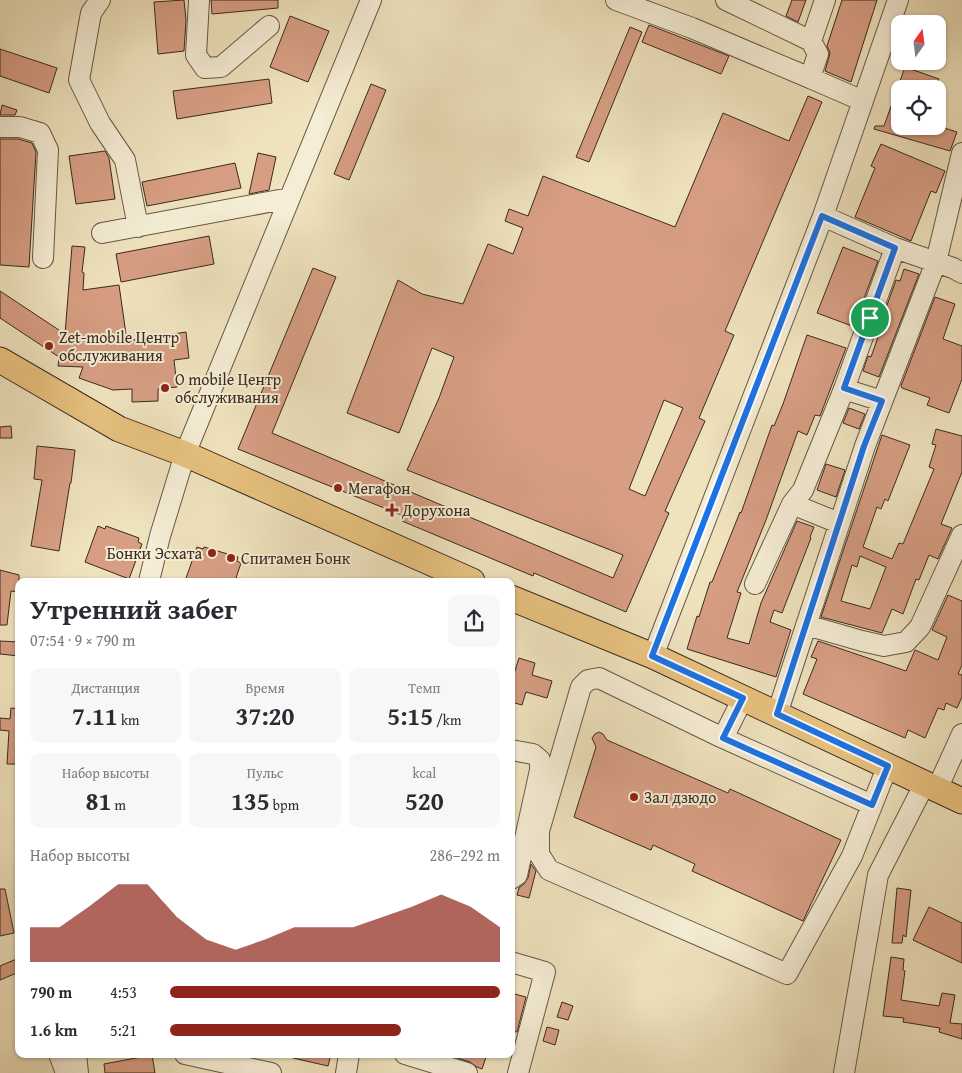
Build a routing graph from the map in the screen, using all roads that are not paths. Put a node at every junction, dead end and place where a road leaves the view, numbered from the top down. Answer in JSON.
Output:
{"nodes":[{"id":1,"x":100,"y":0,"type":"edge"},
{"id":2,"x":199,"y":0,"type":"edge"},
{"id":3,"x":371,"y":0,"type":"edge"},
{"id":4,"x":616,"y":0,"type":"edge"},
{"id":5,"x":726,"y":0,"type":"edge"},
{"id":6,"x":825,"y":0,"type":"edge"},
{"id":7,"x":898,"y":0,"type":"edge"},
{"id":8,"x":269,"y":26,"type":"dead end"},
{"id":9,"x":811,"y":41,"type":"junction"},
{"id":10,"x":810,"y":78,"type":"junction"},
{"id":11,"x":863,"y":100,"type":"junction"},
{"id":12,"x":0,"y":127,"type":"edge"},
{"id":13,"x":962,"y":153,"type":"edge"},
{"id":14,"x":290,"y":198,"type":"junction"},
{"id":15,"x":822,"y":216,"type":"junction"},
{"id":16,"x":138,"y":227,"type":"junction"},
{"id":17,"x":102,"y":233,"type":"dead end"},
{"id":18,"x":895,"y":248,"type":"junction"},
{"id":19,"x":43,"y":258,"type":"dead end"},
{"id":20,"x":936,"y":262,"type":"junction"},
{"id":21,"x":962,"y":273,"type":"edge"},
{"id":22,"x":0,"y":360,"type":"edge"},
{"id":23,"x":844,"y":388,"type":"junction"},
{"id":24,"x":882,"y":401,"type":"junction"},
{"id":25,"x":185,"y":454,"type":"junction"},
{"id":26,"x":792,"y":504,"type":"junction"},
{"id":27,"x":840,"y":523,"type":"junction"},
{"id":28,"x":962,"y":536,"type":"edge"},
{"id":29,"x":150,"y":578,"type":"edge"},
{"id":30,"x":465,"y":578,"type":"edge"},
{"id":31,"x":755,"y":584,"type":"dead end"},
{"id":32,"x":515,"y":600,"type":"edge"},
{"id":33,"x":806,"y":625,"type":"junction"},
{"id":34,"x":652,"y":656,"type":"junction"},
{"id":35,"x":743,"y":698,"type":"junction"},
{"id":36,"x":777,"y":714,"type":"junction"},
{"id":37,"x":962,"y":734,"type":"edge"},
{"id":38,"x":723,"y":738,"type":"junction"},
{"id":39,"x":515,"y":751,"type":"edge"},
{"id":40,"x":888,"y":766,"type":"junction"},
{"id":41,"x":931,"y":786,"type":"junction"},
{"id":42,"x":962,"y":801,"type":"edge"},
{"id":43,"x":872,"y":805,"type":"junction"},
{"id":44,"x":515,"y":876,"type":"edge"},
{"id":45,"x":515,"y":963,"type":"edge"},
{"id":46,"x":60,"y":1058,"type":"edge"},
{"id":47,"x":76,"y":1058,"type":"edge"},
{"id":48,"x":348,"y":1058,"type":"edge"},
{"id":49,"x":418,"y":1058,"type":"edge"},
{"id":50,"x":196,"y":1061,"type":"edge"},
{"id":51,"x":66,"y":1073,"type":"edge"},
{"id":52,"x":78,"y":1073,"type":"edge"},
{"id":53,"x":270,"y":1073,"type":"edge"},
{"id":54,"x":346,"y":1073,"type":"edge"},
{"id":55,"x":467,"y":1073,"type":"edge"},
{"id":56,"x":518,"y":1073,"type":"edge"},
{"id":57,"x":844,"y":1073,"type":"edge"}],
"edges":[{"from":1,"to":16,"type":"street"},
{"from":2,"to":8,"type":"street"},
{"from":3,"to":14,"type":"street"},
{"from":4,"to":10,"type":"street"},
{"from":5,"to":9,"type":"street"},
{"from":6,"to":9,"type":"street"},
{"from":7,"to":11,"type":"street"},
{"from":9,"to":10,"type":"street"},
{"from":10,"to":11,"type":"street"},
{"from":11,"to":15,"type":"street"},
{"from":12,"to":19,"type":"street"},
{"from":13,"to":20,"type":"street"},
{"from":14,"to":16,"type":"street"},
{"from":14,"to":25,"type":"street"},
{"from":15,"to":18,"type":"street"},
{"from":15,"to":34,"type":"street"},
{"from":16,"to":17,"type":"street"},
{"from":18,"to":20,"type":"street"},
{"from":18,"to":23,"type":"street"},
{"from":20,"to":21,"type":"street"},
{"from":20,"to":24,"type":"street"},
{"from":22,"to":25,"type":"main road"},
{"from":23,"to":24,"type":"street"},
{"from":23,"to":26,"type":"street"},
{"from":24,"to":27,"type":"street"},
{"from":25,"to":29,"type":"street"},
{"from":25,"to":30,"type":"main road"},
{"from":26,"to":27,"type":"street"},
{"from":26,"to":31,"type":"street"},
{"from":27,"to":33,"type":"street"},
{"from":28,"to":33,"type":"street"},
{"from":32,"to":34,"type":"main road"},
{"from":33,"to":36,"type":"street"},
{"from":34,"to":35,"type":"main road"},
{"from":35,"to":36,"type":"main road"},
{"from":35,"to":38,"type":"street"},
{"from":36,"to":40,"type":"main road"},
{"from":37,"to":41,"type":"street"},
{"from":38,"to":43,"type":"street"},
{"from":38,"to":43,"type":"street"},
{"from":39,"to":44,"type":"street"},
{"from":40,"to":41,"type":"main road"},
{"from":40,"to":43,"type":"street"},
{"from":41,"to":42,"type":"main road"},
{"from":41,"to":57,"type":"street"},
{"from":45,"to":56,"type":"street"},
{"from":46,"to":51,"type":"street"},
{"from":47,"to":52,"type":"street"},
{"from":48,"to":54,"type":"street"},
{"from":49,"to":55,"type":"street"},
{"from":50,"to":53,"type":"street"}]}
